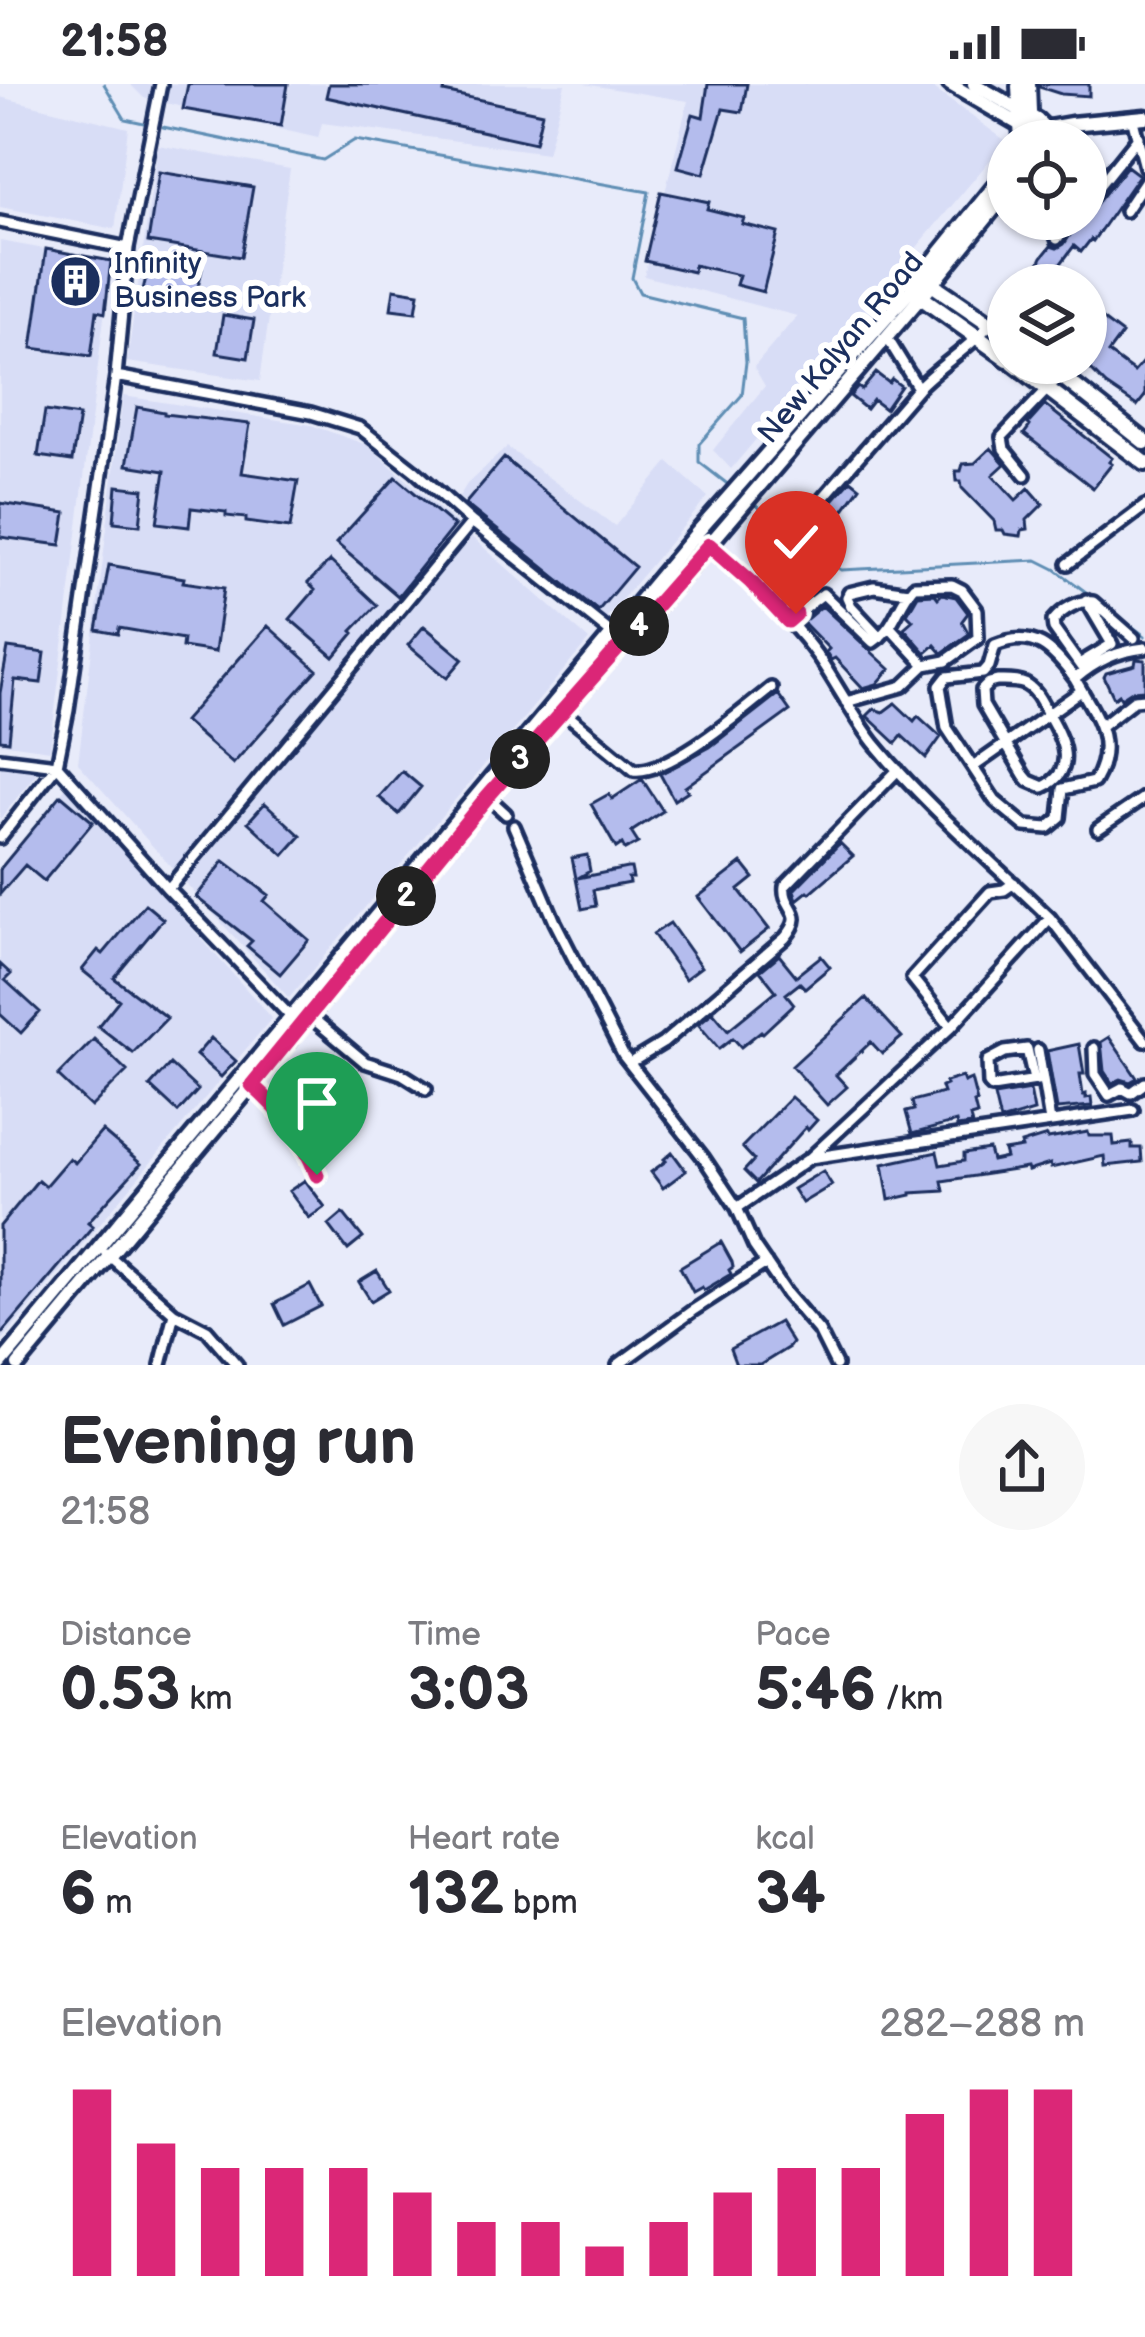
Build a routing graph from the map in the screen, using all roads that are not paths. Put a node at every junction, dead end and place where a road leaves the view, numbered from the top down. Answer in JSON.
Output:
{"nodes":[{"id":1,"x":161,"y":84,"type":"edge"},
{"id":2,"x":950,"y":84,"type":"edge"},
{"id":3,"x":974,"y":84,"type":"edge"},
{"id":4,"x":1019,"y":84,"type":"edge"},
{"id":5,"x":1028,"y":84,"type":"edge"},
{"id":6,"x":1139,"y":117,"type":"edge"},
{"id":7,"x":1014,"y":120,"type":"edge"},
{"id":8,"x":1018,"y":120,"type":"edge"},
{"id":9,"x":1026,"y":120,"type":"edge"},
{"id":10,"x":1028,"y":120,"type":"edge"},
{"id":11,"x":1107,"y":120,"type":"edge"},
{"id":12,"x":1138,"y":137,"type":"junction"},
{"id":13,"x":1145,"y":167,"type":"edge"},
{"id":14,"x":1107,"y":176,"type":"edge"},
{"id":15,"x":1145,"y":181,"type":"edge"},
{"id":16,"x":987,"y":199,"type":"edge"},
{"id":17,"x":1126,"y":211,"type":"dead end"},
{"id":18,"x":987,"y":213,"type":"edge"},
{"id":19,"x":0,"y":222,"type":"edge"},
{"id":20,"x":128,"y":248,"type":"junction"},
{"id":21,"x":927,"y":280,"type":"junction"},
{"id":22,"x":916,"y":294,"type":"junction"},
{"id":23,"x":987,"y":322,"type":"edge"},
{"id":24,"x":987,"y":328,"type":"edge"},
{"id":25,"x":886,"y":336,"type":"junction"},
{"id":26,"x":979,"y":338,"type":"junction"},
{"id":27,"x":987,"y":344,"type":"edge"},
{"id":28,"x":116,"y":376,"type":"junction"},
{"id":29,"x":1044,"y":384,"type":"edge"},
{"id":30,"x":1055,"y":384,"type":"edge"},
{"id":31,"x":1072,"y":384,"type":"edge"},
{"id":32,"x":832,"y":388,"type":"junction"},
{"id":33,"x":918,"y":388,"type":"junction"},
{"id":34,"x":1051,"y":389,"type":"junction"},
{"id":35,"x":1145,"y":442,"type":"edge"},
{"id":36,"x":1145,"y":463,"type":"edge"},
{"id":37,"x":1025,"y":475,"type":"dead end"},
{"id":38,"x":1145,"y":506,"type":"edge"},
{"id":39,"x":804,"y":520,"type":"dead end"},
{"id":40,"x":472,"y":522,"type":"junction"},
{"id":41,"x":695,"y":535,"type":"junction"},
{"id":42,"x":709,"y":545,"type":"junction"},
{"id":43,"x":1068,"y":564,"type":"dead end"},
{"id":44,"x":908,"y":592,"type":"junction"},
{"id":45,"x":1086,"y":600,"type":"junction"},
{"id":46,"x":788,"y":621,"type":"junction"},
{"id":47,"x":891,"y":628,"type":"junction"},
{"id":48,"x":880,"y":637,"type":"junction"},
{"id":49,"x":1134,"y":638,"type":"dead end"},
{"id":50,"x":619,"y":639,"type":"junction"},
{"id":51,"x":1145,"y":648,"type":"edge"},
{"id":52,"x":925,"y":665,"type":"junction"},
{"id":53,"x":1079,"y":672,"type":"junction"},
{"id":54,"x":986,"y":678,"type":"junction"},
{"id":55,"x":771,"y":688,"type":"dead end"},
{"id":56,"x":1081,"y":691,"type":"junction"},
{"id":57,"x":1145,"y":699,"type":"edge"},
{"id":58,"x":846,"y":702,"type":"junction"},
{"id":59,"x":559,"y":708,"type":"junction"},
{"id":60,"x":1048,"y":713,"type":"junction"},
{"id":61,"x":1101,"y":726,"type":"junction"},
{"id":62,"x":1007,"y":743,"type":"junction"},
{"id":63,"x":0,"y":758,"type":"edge"},
{"id":64,"x":57,"y":765,"type":"junction"},
{"id":65,"x":974,"y":767,"type":"junction"},
{"id":66,"x":898,"y":770,"type":"junction"},
{"id":67,"x":1059,"y":784,"type":"junction"},
{"id":68,"x":484,"y":795,"type":"junction"},
{"id":69,"x":1145,"y":797,"type":"edge"},
{"id":70,"x":506,"y":814,"type":"dead end"},
{"id":71,"x":514,"y":826,"type":"dead end"},
{"id":72,"x":1098,"y":829,"type":"dead end"},
{"id":73,"x":0,"y":838,"type":"edge"},
{"id":74,"x":1014,"y":883,"type":"junction"},
{"id":75,"x":168,"y":889,"type":"junction"},
{"id":76,"x":1050,"y":918,"type":"junction"},
{"id":77,"x":362,"y":942,"type":"junction"},
{"id":78,"x":301,"y":1017,"type":"junction"},
{"id":79,"x":951,"y":1027,"type":"junction"},
{"id":80,"x":1145,"y":1041,"type":"edge"},
{"id":81,"x":1094,"y":1048,"type":"dead end"},
{"id":82,"x":1039,"y":1050,"type":"dead end"},
{"id":83,"x":630,"y":1063,"type":"junction"},
{"id":84,"x":1038,"y":1079,"type":"junction"},
{"id":85,"x":248,"y":1081,"type":"junction"},
{"id":86,"x":1145,"y":1083,"type":"edge"},
{"id":87,"x":426,"y":1089,"type":"dead end"},
{"id":88,"x":1133,"y":1110,"type":"dead end"},
{"id":89,"x":1049,"y":1122,"type":"junction"},
{"id":90,"x":810,"y":1158,"type":"junction"},
{"id":91,"x":317,"y":1175,"type":"dead end"},
{"id":92,"x":736,"y":1208,"type":"junction"},
{"id":93,"x":104,"y":1252,"type":"junction"},
{"id":94,"x":766,"y":1263,"type":"junction"},
{"id":95,"x":174,"y":1313,"type":"junction"},
{"id":96,"x":0,"y":1365,"type":"edge"},
{"id":97,"x":17,"y":1365,"type":"edge"},
{"id":98,"x":161,"y":1365,"type":"edge"},
{"id":99,"x":237,"y":1365,"type":"edge"},
{"id":100,"x":618,"y":1365,"type":"edge"},
{"id":101,"x":836,"y":1365,"type":"edge"}],
"edges":[{"from":1,"to":20,"type":"street"},
{"from":2,"to":7,"type":"street"},
{"from":3,"to":8,"type":"street"},
{"from":4,"to":9,"type":"main road"},
{"from":5,"to":10,"type":"main road"},
{"from":6,"to":11,"type":"street"},
{"from":6,"to":12,"type":"street"},
{"from":12,"to":13,"type":"street"},
{"from":12,"to":14,"type":"street"},
{"from":15,"to":17,"type":"street"},
{"from":16,"to":21,"type":"main road","name":"New Kalyan Road"},
{"from":18,"to":21,"type":"main road","name":"New Kalyan Road"},
{"from":19,"to":20,"type":"street"},
{"from":20,"to":28,"type":"street"},
{"from":21,"to":22,"type":"main road","name":"New Kalyan Road"},
{"from":21,"to":23,"type":"main road"},
{"from":22,"to":25,"type":"street","name":"New Kalyan Road"},
{"from":22,"to":26,"type":"main road"},
{"from":22,"to":32,"type":"street","name":"New Kalyan Road"},
{"from":24,"to":26,"type":"street"},
{"from":25,"to":32,"type":"street","name":"New Kalyan Road"},
{"from":25,"to":33,"type":"street"},
{"from":26,"to":27,"type":"main road"},
{"from":26,"to":33,"type":"street"},
{"from":28,"to":40,"type":"street"},
{"from":28,"to":64,"type":"street"},
{"from":29,"to":34,"type":"main road"},
{"from":30,"to":34,"type":"street"},
{"from":31,"to":35,"type":"main road"},
{"from":32,"to":41,"type":"street","name":"New Kalyan Road"},
{"from":32,"to":42,"type":"street","name":"New Kalyan Road"},
{"from":33,"to":39,"type":"street"},
{"from":34,"to":36,"type":"main road"},
{"from":34,"to":37,"type":"street"},
{"from":38,"to":43,"type":"street"},
{"from":40,"to":50,"type":"street"},
{"from":40,"to":75,"type":"street"},
{"from":41,"to":42,"type":"street"},
{"from":41,"to":50,"type":"street","name":"New Kalyan Road"},
{"from":42,"to":46,"type":"street"},
{"from":42,"to":50,"type":"street","name":"New Kalyan Road"},
{"from":44,"to":47,"type":"street"},
{"from":44,"to":48,"type":"street"},
{"from":44,"to":52,"type":"street"},
{"from":45,"to":49,"type":"street"},
{"from":45,"to":53,"type":"street"},
{"from":45,"to":53,"type":"street"},
{"from":46,"to":48,"type":"street"},
{"from":46,"to":58,"type":"street"},
{"from":47,"to":48,"type":"street"},
{"from":47,"to":52,"type":"street"},
{"from":50,"to":59,"type":"street","name":"New Kalyan Road"},
{"from":51,"to":53,"type":"street"},
{"from":52,"to":58,"type":"street"},
{"from":53,"to":54,"type":"street"},
{"from":53,"to":56,"type":"street"},
{"from":54,"to":60,"type":"street"},
{"from":54,"to":62,"type":"street"},
{"from":54,"to":65,"type":"street"},
{"from":55,"to":59,"type":"street"},
{"from":56,"to":60,"type":"street"},
{"from":56,"to":61,"type":"street"},
{"from":57,"to":61,"type":"street"},
{"from":58,"to":66,"type":"street"},
{"from":59,"to":68,"type":"street","name":"New Kalyan Road"},
{"from":60,"to":62,"type":"street"},
{"from":60,"to":67,"type":"street"},
{"from":61,"to":67,"type":"street"},
{"from":62,"to":65,"type":"street"},
{"from":62,"to":67,"type":"street"},
{"from":63,"to":64,"type":"street"},
{"from":64,"to":73,"type":"street"},
{"from":64,"to":75,"type":"street"},
{"from":65,"to":67,"type":"street"},
{"from":66,"to":74,"type":"street"},
{"from":66,"to":83,"type":"street"},
{"from":68,"to":70,"type":"street"},
{"from":68,"to":77,"type":"street","name":"New Kalyan Road"},
{"from":68,"to":77,"type":"street","name":"New Kalyan Road"},
{"from":69,"to":72,"type":"street"},
{"from":71,"to":83,"type":"street"},
{"from":74,"to":76,"type":"street"},
{"from":74,"to":79,"type":"street"},
{"from":75,"to":78,"type":"street"},
{"from":76,"to":79,"type":"street"},
{"from":76,"to":80,"type":"street"},
{"from":77,"to":78,"type":"street"},
{"from":78,"to":85,"type":"street"},
{"from":78,"to":87,"type":"street"},
{"from":79,"to":90,"type":"street"},
{"from":81,"to":86,"type":"street"},
{"from":82,"to":84,"type":"street"},
{"from":83,"to":92,"type":"street"},
{"from":84,"to":84,"type":"street"},
{"from":84,"to":89,"type":"street"},
{"from":85,"to":91,"type":"street"},
{"from":85,"to":93,"type":"street"},
{"from":88,"to":89,"type":"street"},
{"from":89,"to":90,"type":"street"},
{"from":90,"to":92,"type":"street"},
{"from":92,"to":94,"type":"street"},
{"from":93,"to":95,"type":"street"},
{"from":93,"to":96,"type":"street"},
{"from":93,"to":97,"type":"street"},
{"from":94,"to":100,"type":"street"},
{"from":94,"to":101,"type":"street"},
{"from":95,"to":98,"type":"street"},
{"from":95,"to":99,"type":"street"}]}
